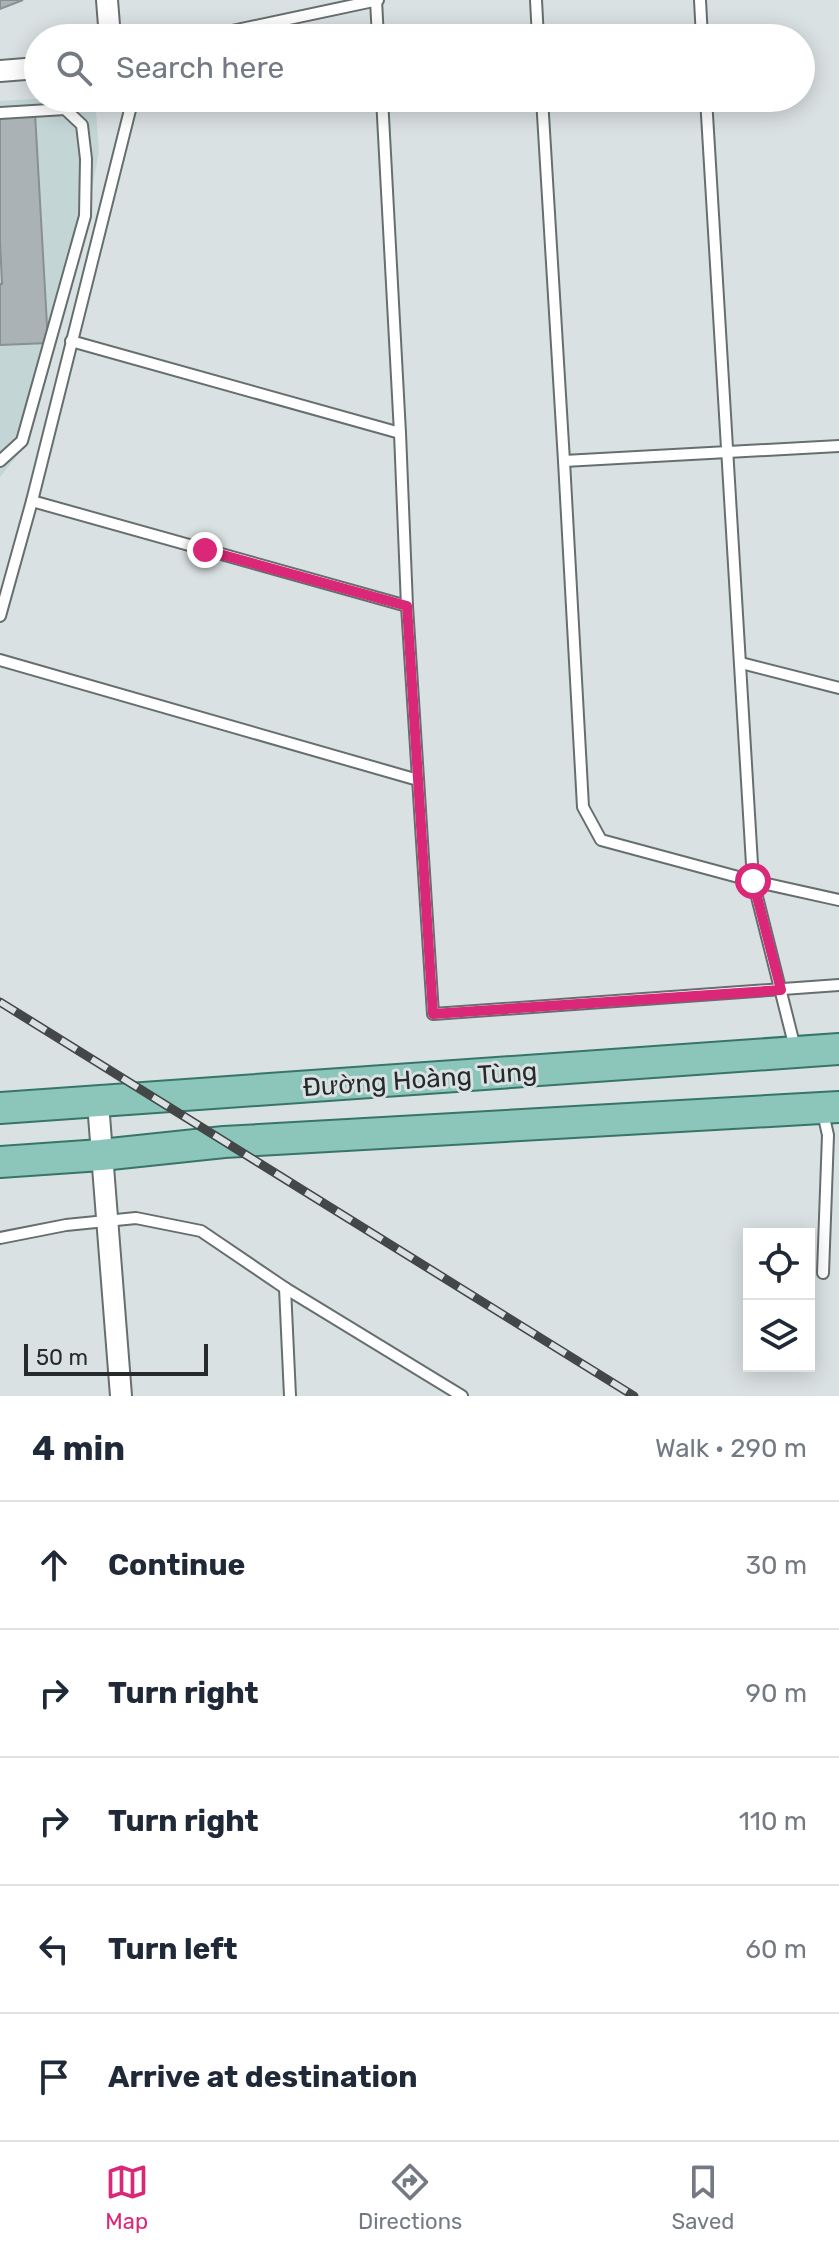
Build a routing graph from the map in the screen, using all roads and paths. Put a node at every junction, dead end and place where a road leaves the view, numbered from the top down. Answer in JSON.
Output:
{"nodes":[{"id":1,"x":107,"y":0,"type":"edge"},
{"id":2,"x":377,"y":0,"type":"edge"},
{"id":3,"x":536,"y":0,"type":"edge"},
{"id":4,"x":700,"y":0,"type":"edge"},
{"id":5,"x":109,"y":24,"type":"edge"},
{"id":6,"x":265,"y":24,"type":"edge"},
{"id":7,"x":378,"y":24,"type":"edge"},
{"id":8,"x":537,"y":24,"type":"edge"},
{"id":9,"x":701,"y":24,"type":"edge"},
{"id":10,"x":24,"y":69,"type":"edge"},
{"id":11,"x":0,"y":71,"type":"edge"},
{"id":12,"x":24,"y":112,"type":"edge"},
{"id":13,"x":68,"y":112,"type":"edge"},
{"id":14,"x":129,"y":112,"type":"edge"},
{"id":15,"x":383,"y":112,"type":"edge"},
{"id":16,"x":543,"y":112,"type":"edge"},
{"id":17,"x":707,"y":112,"type":"edge"},
{"id":18,"x":0,"y":113,"type":"edge"},
{"id":19,"x":71,"y":341,"type":"junction"},
{"id":20,"x":400,"y":433,"type":"junction"},
{"id":21,"x":839,"y":446,"type":"edge"},
{"id":22,"x":728,"y":453,"type":"junction"},
{"id":23,"x":0,"y":461,"type":"edge"},
{"id":24,"x":564,"y":461,"type":"junction"},
{"id":25,"x":32,"y":501,"type":"junction"},
{"id":26,"x":407,"y":606,"type":"junction"},
{"id":27,"x":0,"y":616,"type":"edge"},
{"id":28,"x":0,"y":660,"type":"edge"},
{"id":29,"x":741,"y":663,"type":"junction"},
{"id":30,"x":839,"y":688,"type":"edge"},
{"id":31,"x":418,"y":780,"type":"junction"},
{"id":32,"x":753,"y":881,"type":"junction"},
{"id":33,"x":839,"y":900,"type":"edge"},
{"id":34,"x":839,"y":985,"type":"edge"},
{"id":35,"x":781,"y":990,"type":"junction"},
{"id":36,"x":839,"y":1049,"type":"edge"},
{"id":37,"x":796,"y":1052,"type":"junction"},
{"id":38,"x":98,"y":1103,"type":"junction"},
{"id":39,"x":830,"y":1107,"type":"edge"},
{"id":40,"x":0,"y":1108,"type":"edge"},
{"id":41,"x":101,"y":1155,"type":"junction"},
{"id":42,"x":0,"y":1162,"type":"edge"},
{"id":43,"x":107,"y":1220,"type":"junction"},
{"id":44,"x":0,"y":1238,"type":"edge"},
{"id":45,"x":823,"y":1273,"type":"dead end"},
{"id":46,"x":285,"y":1288,"type":"junction"},
{"id":47,"x":121,"y":1396,"type":"edge"},
{"id":48,"x":290,"y":1396,"type":"edge"},
{"id":49,"x":462,"y":1396,"type":"edge"}],
"edges":[{"from":1,"to":5,"type":"street"},
{"from":2,"to":6,"type":"lane"},
{"from":2,"to":7,"type":"lane"},
{"from":3,"to":8,"type":"lane"},
{"from":4,"to":9,"type":"lane"},
{"from":10,"to":11,"type":"street"},
{"from":12,"to":18,"type":"lane"},
{"from":13,"to":23,"type":"lane"},
{"from":14,"to":19,"type":"lane"},
{"from":15,"to":20,"type":"lane"},
{"from":16,"to":24,"type":"lane"},
{"from":17,"to":22,"type":"lane"},
{"from":19,"to":20,"type":"lane"},
{"from":19,"to":25,"type":"lane"},
{"from":20,"to":26,"type":"lane"},
{"from":21,"to":22,"type":"lane"},
{"from":22,"to":24,"type":"lane"},
{"from":22,"to":29,"type":"lane"},
{"from":24,"to":32,"type":"lane"},
{"from":25,"to":26,"type":"lane"},
{"from":25,"to":27,"type":"lane"},
{"from":26,"to":31,"type":"lane"},
{"from":28,"to":31,"type":"lane"},
{"from":29,"to":30,"type":"lane"},
{"from":29,"to":32,"type":"lane"},
{"from":31,"to":35,"type":"lane"},
{"from":32,"to":33,"type":"lane"},
{"from":32,"to":35,"type":"lane"},
{"from":34,"to":35,"type":"lane"},
{"from":35,"to":37,"type":"lane"},
{"from":36,"to":37,"type":"main road","name":"Đường Hoàng Tùng"},
{"from":37,"to":38,"type":"main road","name":"Đường Hoàng Tùng"},
{"from":38,"to":40,"type":"main road","name":"Đường Hoàng Tùng"},
{"from":38,"to":41,"type":"street"},
{"from":39,"to":41,"type":"main road","name":"Đường Hoàng Tùng"},
{"from":39,"to":45,"type":"lane"},
{"from":41,"to":42,"type":"main road","name":"Đường Hoàng Tùng"},
{"from":41,"to":43,"type":"street"},
{"from":43,"to":44,"type":"lane"},
{"from":43,"to":46,"type":"lane"},
{"from":43,"to":47,"type":"street"},
{"from":46,"to":48,"type":"lane"},
{"from":46,"to":49,"type":"lane"}]}
